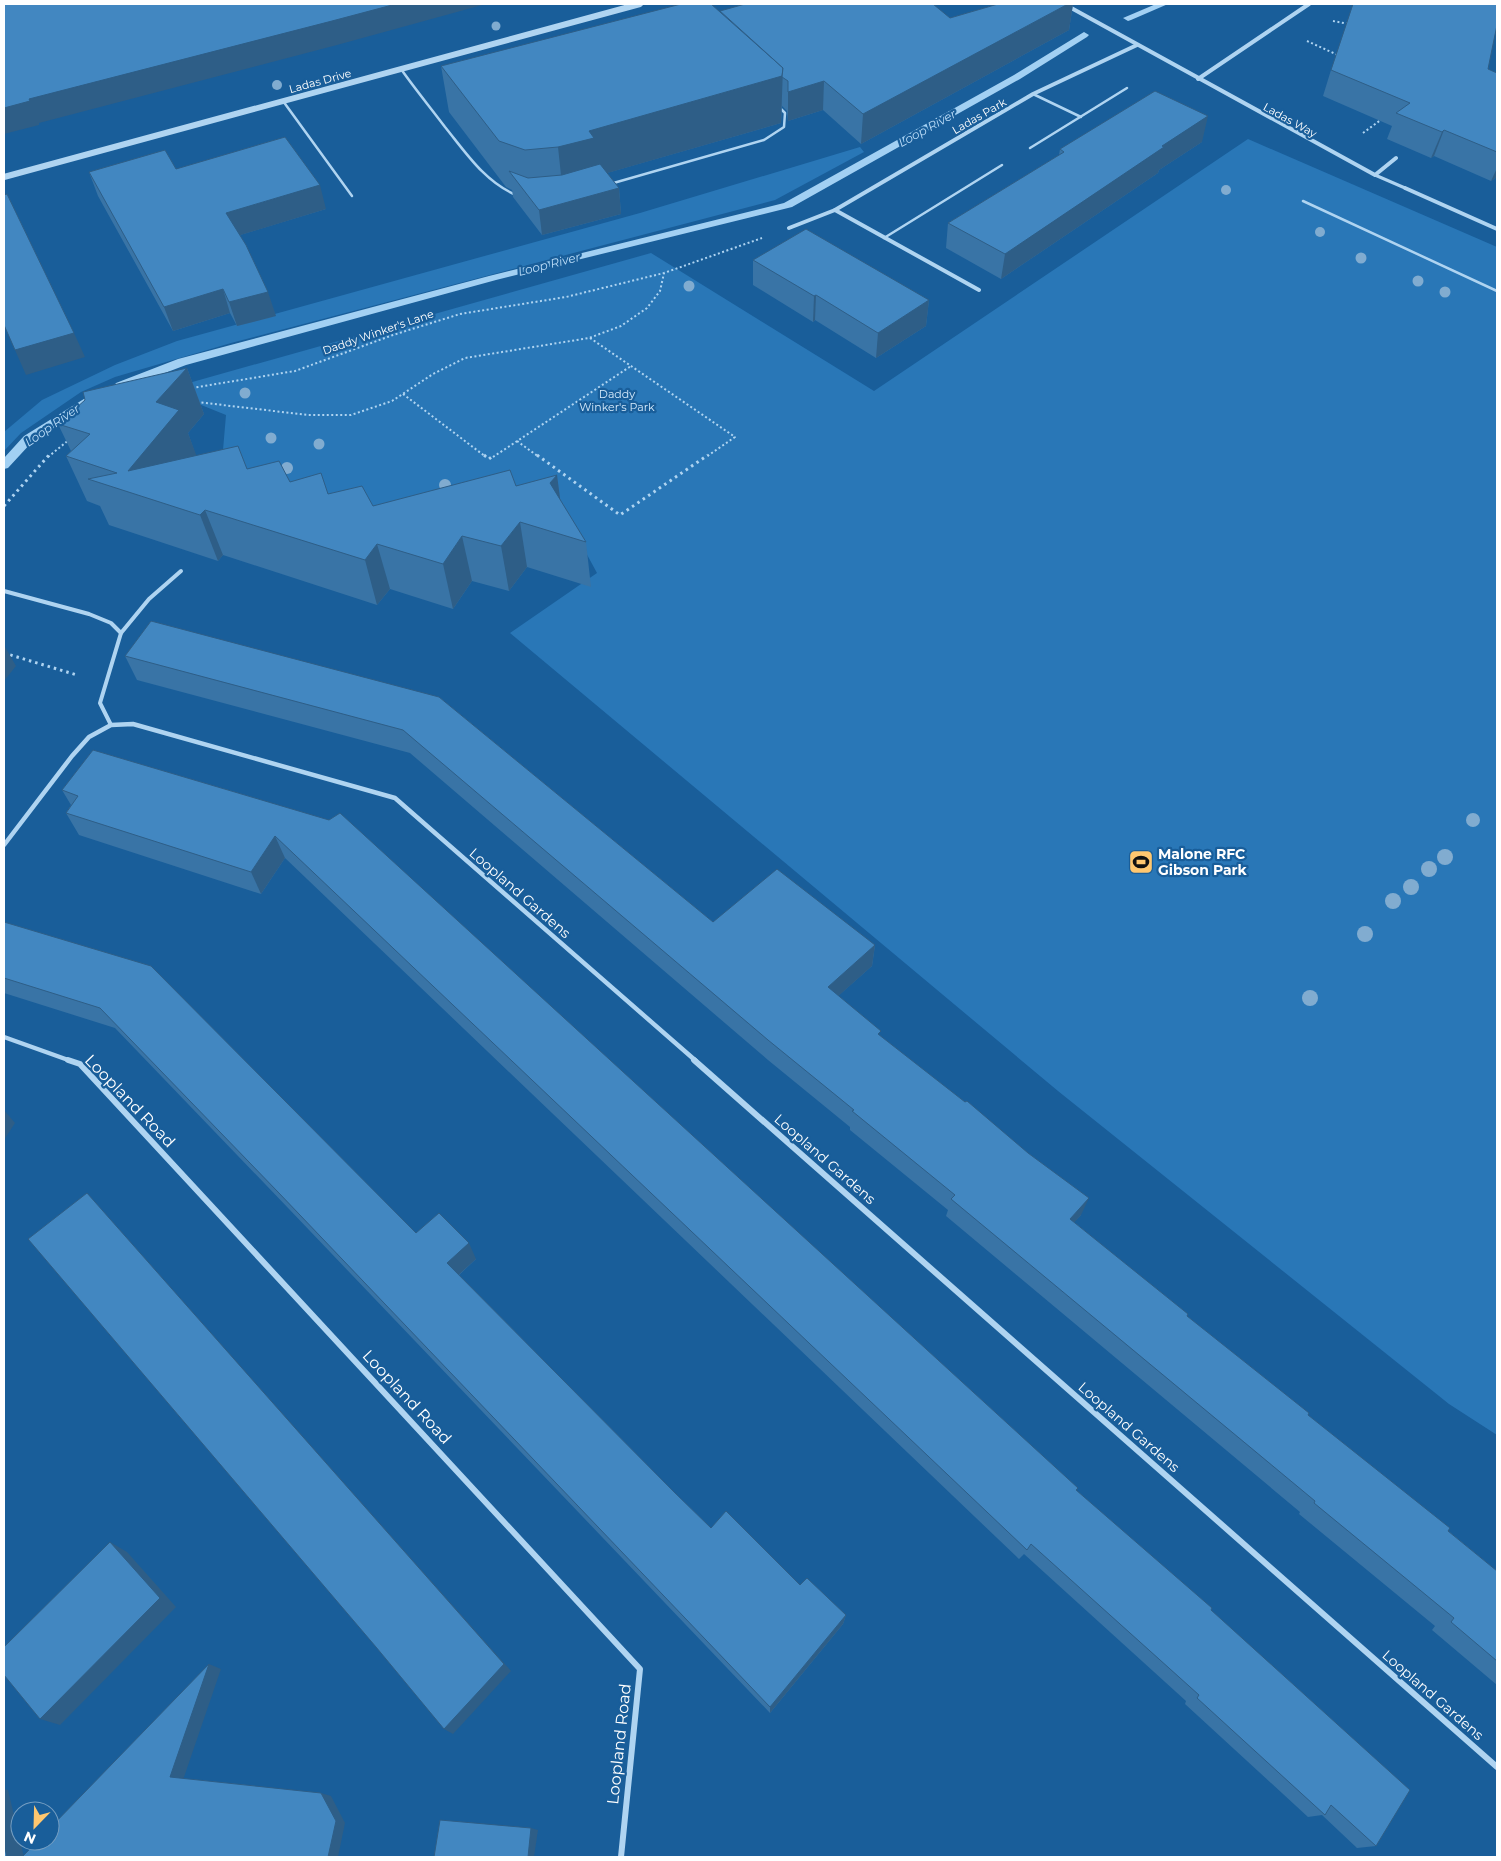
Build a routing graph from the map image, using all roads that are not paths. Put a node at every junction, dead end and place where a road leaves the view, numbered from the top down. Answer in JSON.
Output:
{"nodes":[{"id":1,"x":640,"y":4,"type":"edge"},
{"id":2,"x":1064,"y":4,"type":"edge"},
{"id":3,"x":1309,"y":4,"type":"edge"},
{"id":4,"x":1137,"y":45,"type":"junction"},
{"id":5,"x":401,"y":69,"type":"junction"},
{"id":6,"x":1198,"y":79,"type":"junction"},
{"id":7,"x":1127,"y":88,"type":"dead end"},
{"id":8,"x":1033,"y":94,"type":"junction"},
{"id":9,"x":771,"y":100,"type":"edge"},
{"id":10,"x":283,"y":101,"type":"junction"},
{"id":11,"x":1081,"y":117,"type":"junction"},
{"id":12,"x":1030,"y":148,"type":"dead end"},
{"id":13,"x":1396,"y":158,"type":"dead end"},
{"id":14,"x":1002,"y":165,"type":"dead end"},
{"id":15,"x":1375,"y":175,"type":"junction"},
{"id":16,"x":4,"y":177,"type":"edge"},
{"id":17,"x":602,"y":186,"type":"edge"},
{"id":18,"x":1405,"y":188,"type":"joint"},
{"id":19,"x":352,"y":196,"type":"dead end"},
{"id":20,"x":524,"y":197,"type":"edge"},
{"id":21,"x":1303,"y":201,"type":"dead end"},
{"id":22,"x":835,"y":210,"type":"junction"},
{"id":23,"x":789,"y":228,"type":"road end"},
{"id":24,"x":1497,"y":229,"type":"edge"},
{"id":25,"x":884,"y":238,"type":"junction"},
{"id":26,"x":979,"y":290,"type":"dead end"},
{"id":27,"x":1497,"y":291,"type":"edge"},
{"id":28,"x":182,"y":571,"type":"dead end"},
{"id":29,"x":4,"y":591,"type":"edge"},
{"id":30,"x":121,"y":633,"type":"junction"},
{"id":31,"x":105,"y":683,"type":"joint"},
{"id":32,"x":111,"y":726,"type":"junction"},
{"id":33,"x":4,"y":845,"type":"edge"},
{"id":34,"x":4,"y":1038,"type":"edge"},
{"id":35,"x":1497,"y":1768,"type":"edge"},
{"id":36,"x":621,"y":1857,"type":"edge"}],
"edges":[{"from":1,"to":5,"type":"street","name":"Ladas Drive"},
{"from":2,"to":4,"type":"street","name":"Ladas Way"},
{"from":3,"to":6,"type":"street"},
{"from":4,"to":6,"type":"street","name":"Ladas Way"},
{"from":4,"to":8,"type":"street","name":"Ladas Park"},
{"from":5,"to":10,"type":"street","name":"Ladas Drive"},
{"from":5,"to":20,"type":"lane"},
{"from":6,"to":15,"type":"street","name":"Ladas Way"},
{"from":7,"to":11,"type":"lane"},
{"from":8,"to":11,"type":"lane"},
{"from":8,"to":22,"type":"street","name":"Ladas Park"},
{"from":9,"to":17,"type":"lane"},
{"from":10,"to":16,"type":"street","name":"Ladas Drive"},
{"from":10,"to":19,"type":"lane"},
{"from":11,"to":12,"type":"lane"},
{"from":13,"to":15,"type":"street"},
{"from":14,"to":25,"type":"lane"},
{"from":15,"to":18,"type":"street","name":"Ladas Way"},
{"from":18,"to":24,"type":"street"},
{"from":21,"to":27,"type":"lane"},
{"from":22,"to":23,"type":"street","name":"Ladas Park"},
{"from":22,"to":25,"type":"street"},
{"from":25,"to":26,"type":"street"},
{"from":28,"to":30,"type":"lane"},
{"from":29,"to":30,"type":"lane"},
{"from":30,"to":31,"type":"lane"},
{"from":31,"to":32,"type":"lane"},
{"from":32,"to":33,"type":"street","name":"Loopland Gardens"},
{"from":32,"to":35,"type":"street","name":"Loopland Gardens"},
{"from":34,"to":36,"type":"street","name":"Loopland Road"}]}
